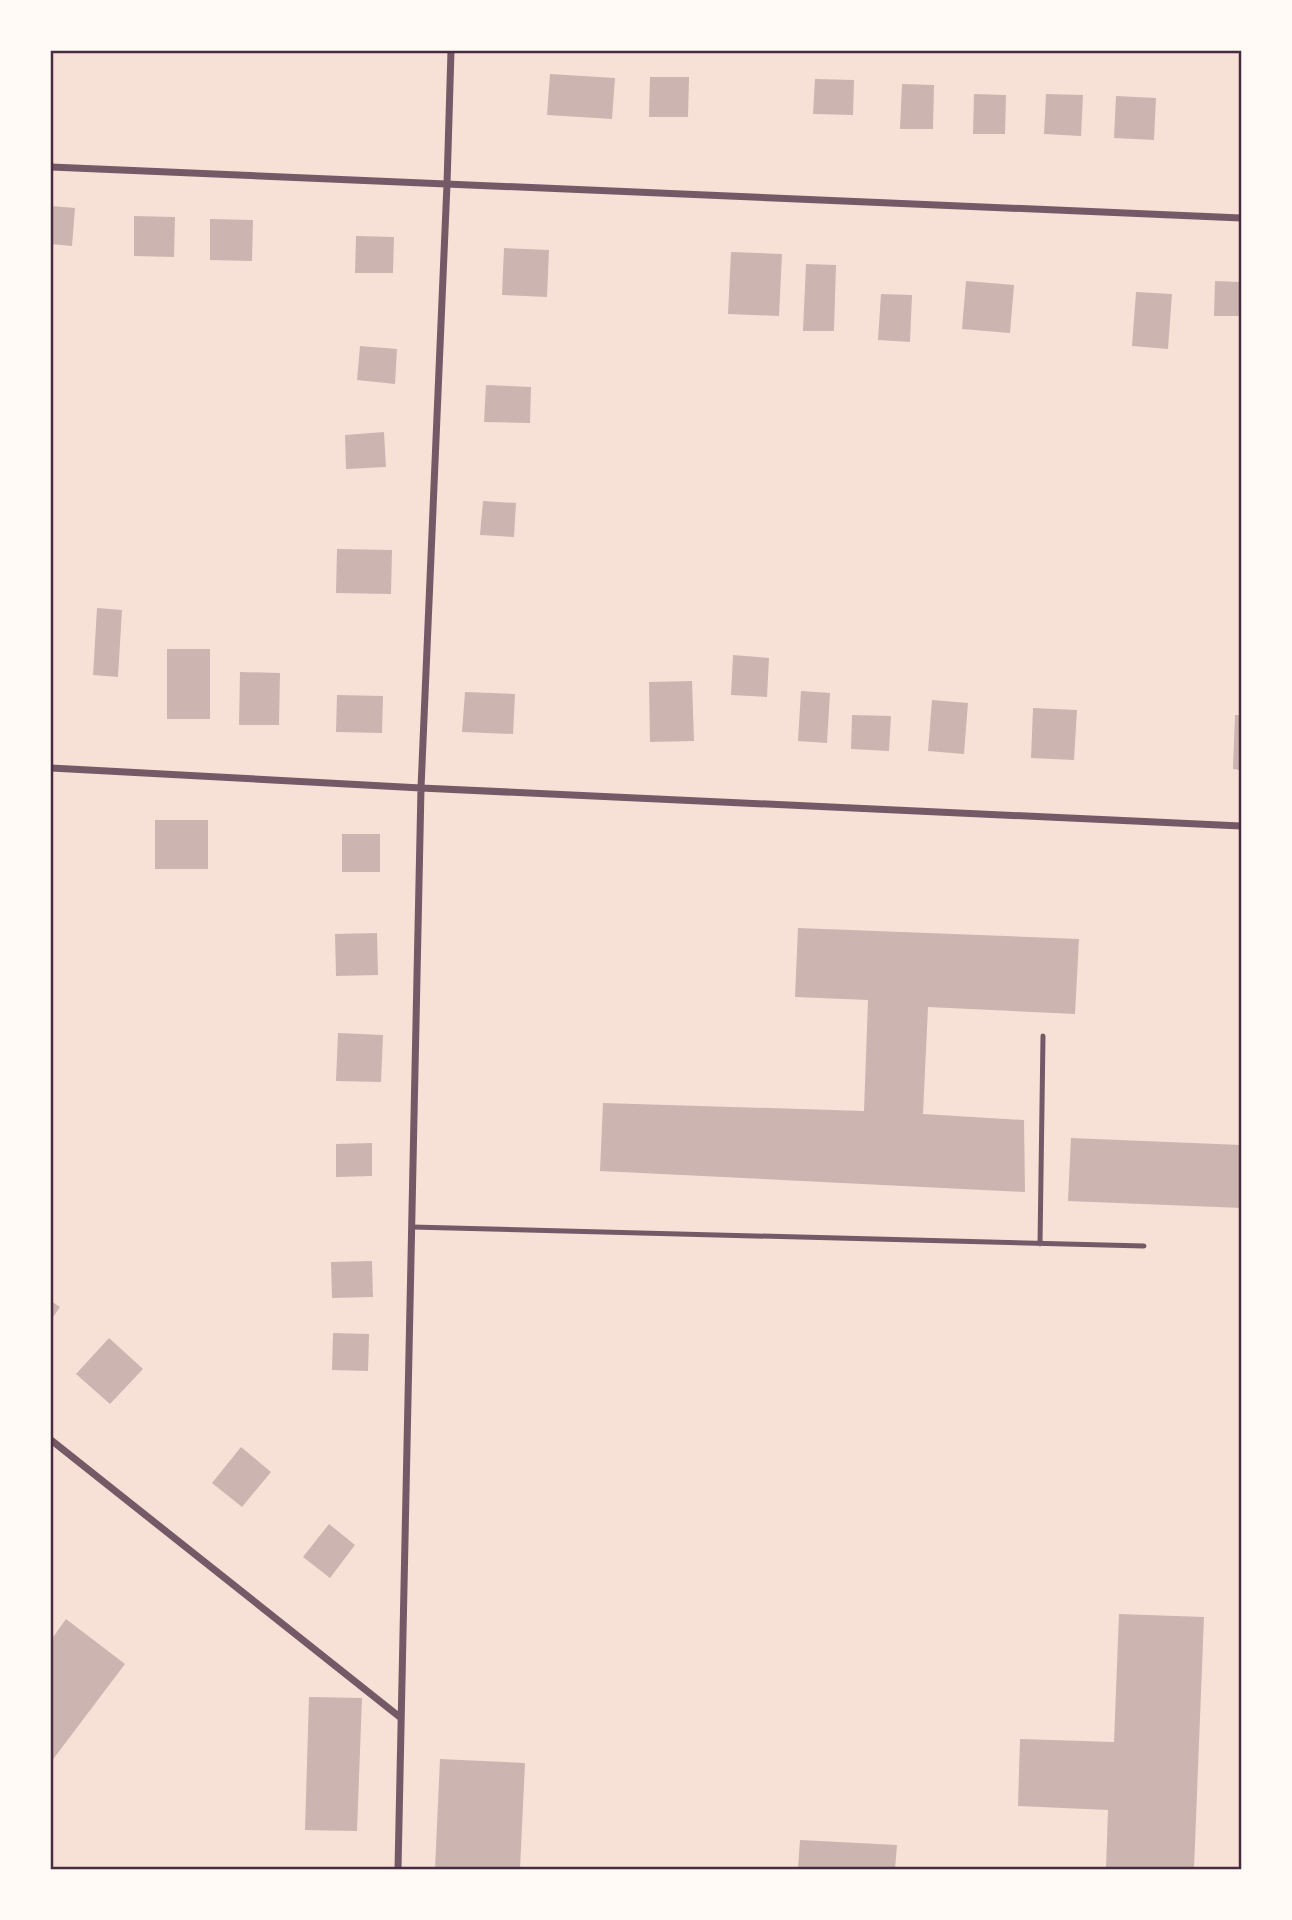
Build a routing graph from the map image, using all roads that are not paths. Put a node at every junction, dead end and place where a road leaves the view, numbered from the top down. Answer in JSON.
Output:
{"nodes":[{"id":1,"x":451,"y":51,"type":"edge"},
{"id":2,"x":51,"y":167,"type":"edge"},
{"id":3,"x":447,"y":184,"type":"junction"},
{"id":4,"x":1241,"y":218,"type":"edge"},
{"id":5,"x":51,"y":768,"type":"edge"},
{"id":6,"x":421,"y":788,"type":"junction"},
{"id":7,"x":1241,"y":827,"type":"edge"},
{"id":8,"x":1043,"y":1036,"type":"dead end"},
{"id":9,"x":412,"y":1227,"type":"junction"},
{"id":10,"x":1040,"y":1244,"type":"junction"},
{"id":11,"x":1144,"y":1246,"type":"dead end"},
{"id":12,"x":51,"y":1440,"type":"edge"},
{"id":13,"x":401,"y":1718,"type":"junction"},
{"id":14,"x":398,"y":1869,"type":"edge"}],
"edges":[{"from":1,"to":3,"type":"street"},
{"from":2,"to":3,"type":"street"},
{"from":3,"to":4,"type":"street"},
{"from":3,"to":6,"type":"street"},
{"from":5,"to":6,"type":"street"},
{"from":6,"to":7,"type":"street"},
{"from":6,"to":9,"type":"street"},
{"from":8,"to":10,"type":"lane"},
{"from":9,"to":10,"type":"lane"},
{"from":9,"to":13,"type":"street"},
{"from":10,"to":11,"type":"lane"},
{"from":12,"to":13,"type":"street"},
{"from":13,"to":14,"type":"street"}]}
